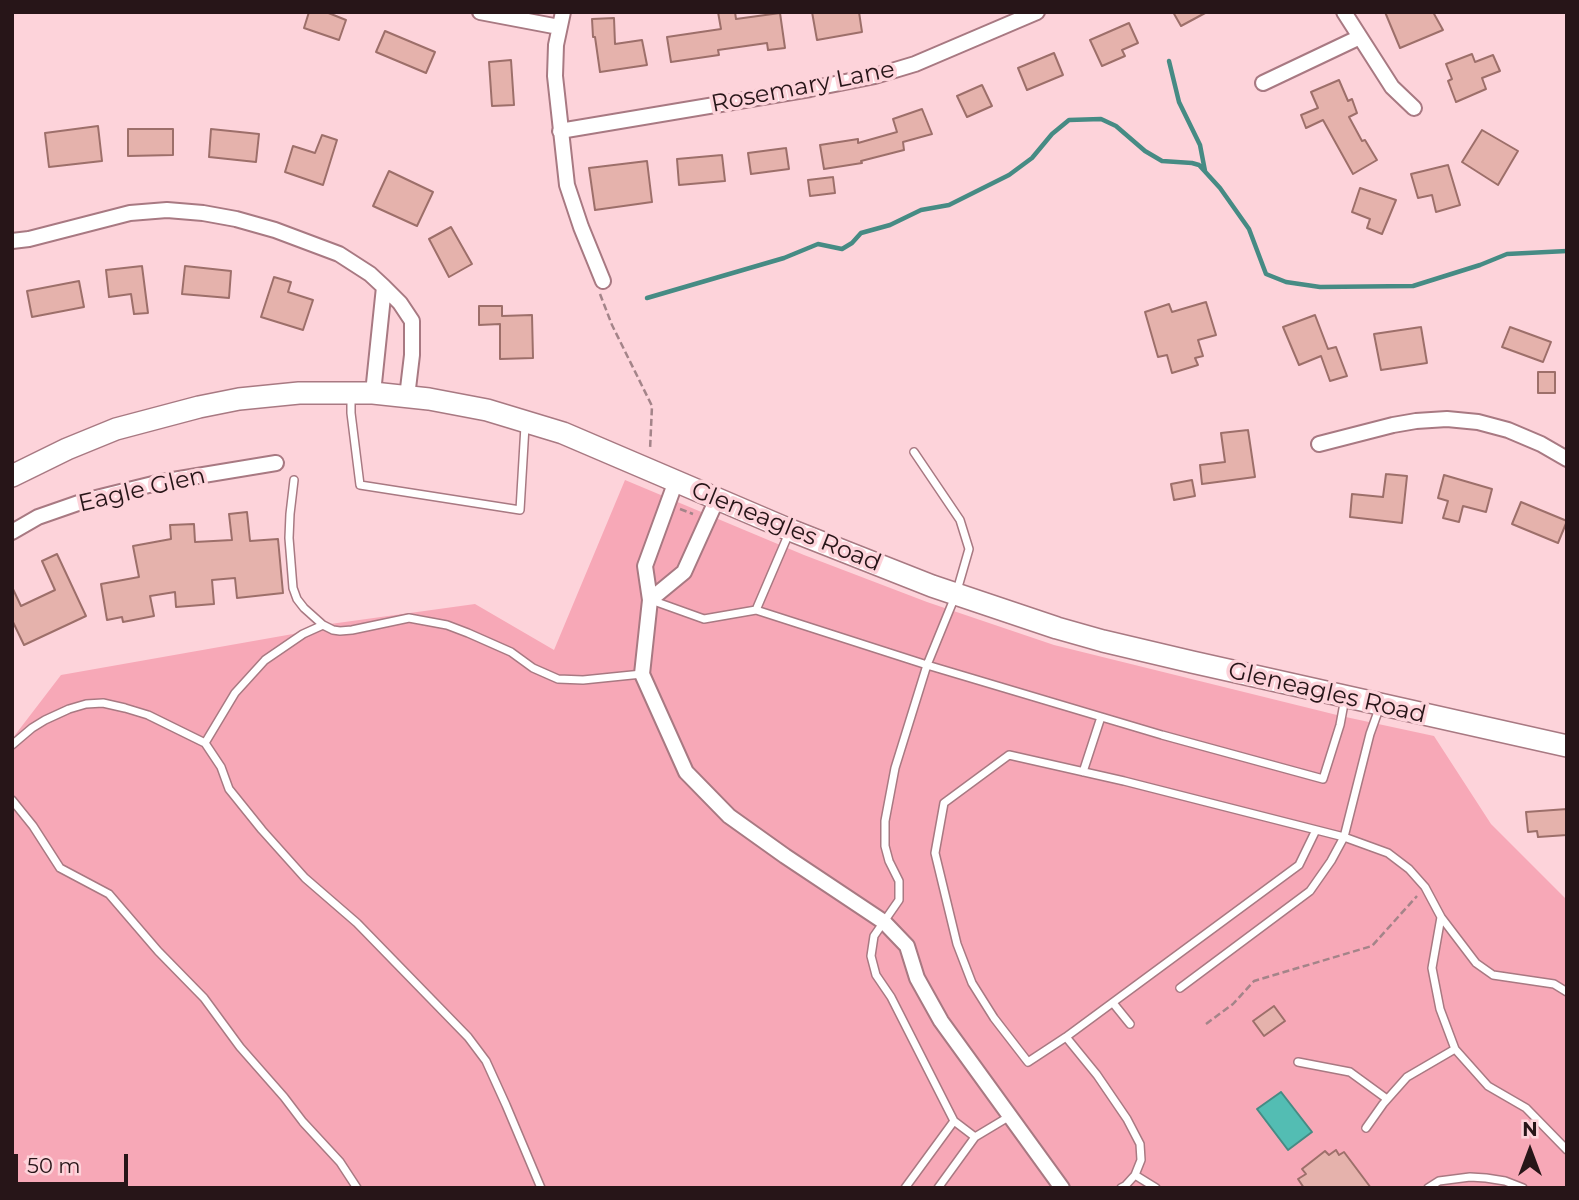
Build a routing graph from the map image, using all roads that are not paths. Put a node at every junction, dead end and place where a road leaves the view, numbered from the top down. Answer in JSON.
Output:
{"nodes":[{"id":1,"x":480,"y":12,"type":"edge"},
{"id":2,"x":1037,"y":12,"type":"edge"},
{"id":3,"x":1344,"y":12,"type":"edge"},
{"id":4,"x":561,"y":20,"type":"edge"},
{"id":5,"x":1360,"y":37,"type":"junction"},
{"id":6,"x":1263,"y":83,"type":"dead end"},
{"id":7,"x":1415,"y":108,"type":"dead end"},
{"id":8,"x":561,"y":131,"type":"junction"},
{"id":9,"x":12,"y":241,"type":"edge"},
{"id":10,"x":603,"y":281,"type":"road end"},
{"id":11,"x":384,"y":287,"type":"junction"},
{"id":12,"x":351,"y":393,"type":"junction"},
{"id":13,"x":373,"y":393,"type":"junction"},
{"id":14,"x":407,"y":397,"type":"junction"},
{"id":15,"x":526,"y":421,"type":"junction"},
{"id":16,"x":1319,"y":444,"type":"dead end"},
{"id":17,"x":914,"y":452,"type":"dead end"},
{"id":18,"x":1567,"y":460,"type":"edge"},
{"id":19,"x":276,"y":463,"type":"dead end"},
{"id":20,"x":12,"y":476,"type":"edge"},
{"id":21,"x":294,"y":480,"type":"dead end"},
{"id":22,"x":676,"y":481,"type":"junction"},
{"id":23,"x":718,"y":499,"type":"junction"},
{"id":24,"x":790,"y":530,"type":"junction"},
{"id":25,"x":12,"y":532,"type":"edge"},
{"id":26,"x":956,"y":594,"type":"junction"},
{"id":27,"x":650,"y":600,"type":"junction"},
{"id":28,"x":756,"y":610,"type":"junction"},
{"id":29,"x":323,"y":625,"type":"junction"},
{"id":30,"x":928,"y":665,"type":"junction"},
{"id":31,"x":642,"y":674,"type":"junction"},
{"id":32,"x":1345,"y":697,"type":"junction"},
{"id":33,"x":1381,"y":705,"type":"junction"},
{"id":34,"x":1101,"y":717,"type":"junction"},
{"id":35,"x":205,"y":743,"type":"junction"},
{"id":36,"x":12,"y":745,"type":"edge"},
{"id":37,"x":1567,"y":746,"type":"edge"},
{"id":38,"x":1083,"y":772,"type":"junction"},
{"id":39,"x":12,"y":800,"type":"edge"},
{"id":40,"x":1316,"y":830,"type":"junction"},
{"id":41,"x":1344,"y":837,"type":"junction"},
{"id":42,"x":1441,"y":917,"type":"junction"},
{"id":43,"x":884,"y":922,"type":"junction"},
{"id":44,"x":1180,"y":988,"type":"dead end"},
{"id":45,"x":1567,"y":992,"type":"edge"},
{"id":46,"x":1113,"y":1003,"type":"junction"},
{"id":47,"x":1130,"y":1024,"type":"dead end"},
{"id":48,"x":1066,"y":1037,"type":"junction"},
{"id":49,"x":1455,"y":1049,"type":"junction"},
{"id":50,"x":1297,"y":1062,"type":"dead end"},
{"id":51,"x":1387,"y":1099,"type":"junction"},
{"id":52,"x":1010,"y":1116,"type":"junction"},
{"id":53,"x":954,"y":1121,"type":"junction"},
{"id":54,"x":1366,"y":1128,"type":"dead end"},
{"id":55,"x":975,"y":1137,"type":"junction"},
{"id":56,"x":1567,"y":1150,"type":"edge"},
{"id":57,"x":1135,"y":1175,"type":"junction"},
{"id":58,"x":357,"y":1188,"type":"edge"},
{"id":59,"x":541,"y":1188,"type":"edge"},
{"id":60,"x":905,"y":1188,"type":"edge"},
{"id":61,"x":938,"y":1188,"type":"edge"},
{"id":62,"x":1062,"y":1188,"type":"edge"},
{"id":63,"x":1121,"y":1188,"type":"edge"},
{"id":64,"x":1156,"y":1188,"type":"edge"},
{"id":65,"x":1428,"y":1188,"type":"edge"},
{"id":66,"x":1523,"y":1188,"type":"edge"}],
"edges":[{"from":1,"to":4,"type":"street"},
{"from":2,"to":8,"type":"street","name":"Rosemary Lane"},
{"from":3,"to":5,"type":"street"},
{"from":4,"to":8,"type":"street"},
{"from":5,"to":6,"type":"street"},
{"from":5,"to":7,"type":"street"},
{"from":8,"to":10,"type":"street"},
{"from":9,"to":11,"type":"street"},
{"from":11,"to":13,"type":"street"},
{"from":11,"to":14,"type":"street"},
{"from":12,"to":13,"type":"street","name":"Gleneagles Road"},
{"from":12,"to":15,"type":"lane"},
{"from":12,"to":20,"type":"street","name":"Gleneagles Road"},
{"from":13,"to":14,"type":"street","name":"Gleneagles Road"},
{"from":14,"to":15,"type":"street","name":"Gleneagles Road"},
{"from":15,"to":22,"type":"street","name":"Gleneagles Road"},
{"from":16,"to":18,"type":"street"},
{"from":17,"to":26,"type":"lane"},
{"from":19,"to":25,"type":"street","name":"Eagle Glen"},
{"from":21,"to":29,"type":"lane"},
{"from":22,"to":23,"type":"street","name":"Gleneagles Road"},
{"from":22,"to":27,"type":"street"},
{"from":23,"to":24,"type":"street","name":"Gleneagles Road"},
{"from":23,"to":27,"type":"street"},
{"from":24,"to":26,"type":"street","name":"Gleneagles Road"},
{"from":24,"to":28,"type":"lane"},
{"from":26,"to":30,"type":"lane"},
{"from":26,"to":32,"type":"street","name":"Gleneagles Road"},
{"from":27,"to":28,"type":"lane"},
{"from":27,"to":31,"type":"street"},
{"from":28,"to":30,"type":"lane"},
{"from":29,"to":31,"type":"lane"},
{"from":29,"to":35,"type":"lane"},
{"from":30,"to":34,"type":"lane"},
{"from":30,"to":43,"type":"lane"},
{"from":31,"to":43,"type":"street"},
{"from":32,"to":33,"type":"street","name":"Gleneagles Road"},
{"from":32,"to":34,"type":"lane"},
{"from":33,"to":37,"type":"street","name":"Gleneagles Road"},
{"from":33,"to":41,"type":"lane"},
{"from":34,"to":38,"type":"lane"},
{"from":35,"to":36,"type":"lane"},
{"from":35,"to":59,"type":"lane"},
{"from":38,"to":40,"type":"lane"},
{"from":38,"to":48,"type":"lane"},
{"from":39,"to":58,"type":"lane"},
{"from":40,"to":41,"type":"lane"},
{"from":40,"to":46,"type":"lane"},
{"from":41,"to":42,"type":"lane"},
{"from":41,"to":44,"type":"lane"},
{"from":42,"to":45,"type":"lane"},
{"from":42,"to":49,"type":"lane"},
{"from":43,"to":52,"type":"street"},
{"from":43,"to":53,"type":"lane"},
{"from":46,"to":47,"type":"lane"},
{"from":46,"to":48,"type":"lane"},
{"from":48,"to":57,"type":"lane"},
{"from":49,"to":51,"type":"lane"},
{"from":49,"to":56,"type":"lane"},
{"from":50,"to":51,"type":"lane"},
{"from":51,"to":54,"type":"lane"},
{"from":52,"to":55,"type":"lane"},
{"from":52,"to":62,"type":"street"},
{"from":53,"to":55,"type":"lane"},
{"from":53,"to":60,"type":"lane"},
{"from":55,"to":61,"type":"lane"},
{"from":57,"to":63,"type":"lane"},
{"from":57,"to":64,"type":"lane"},
{"from":65,"to":66,"type":"lane"}]}
